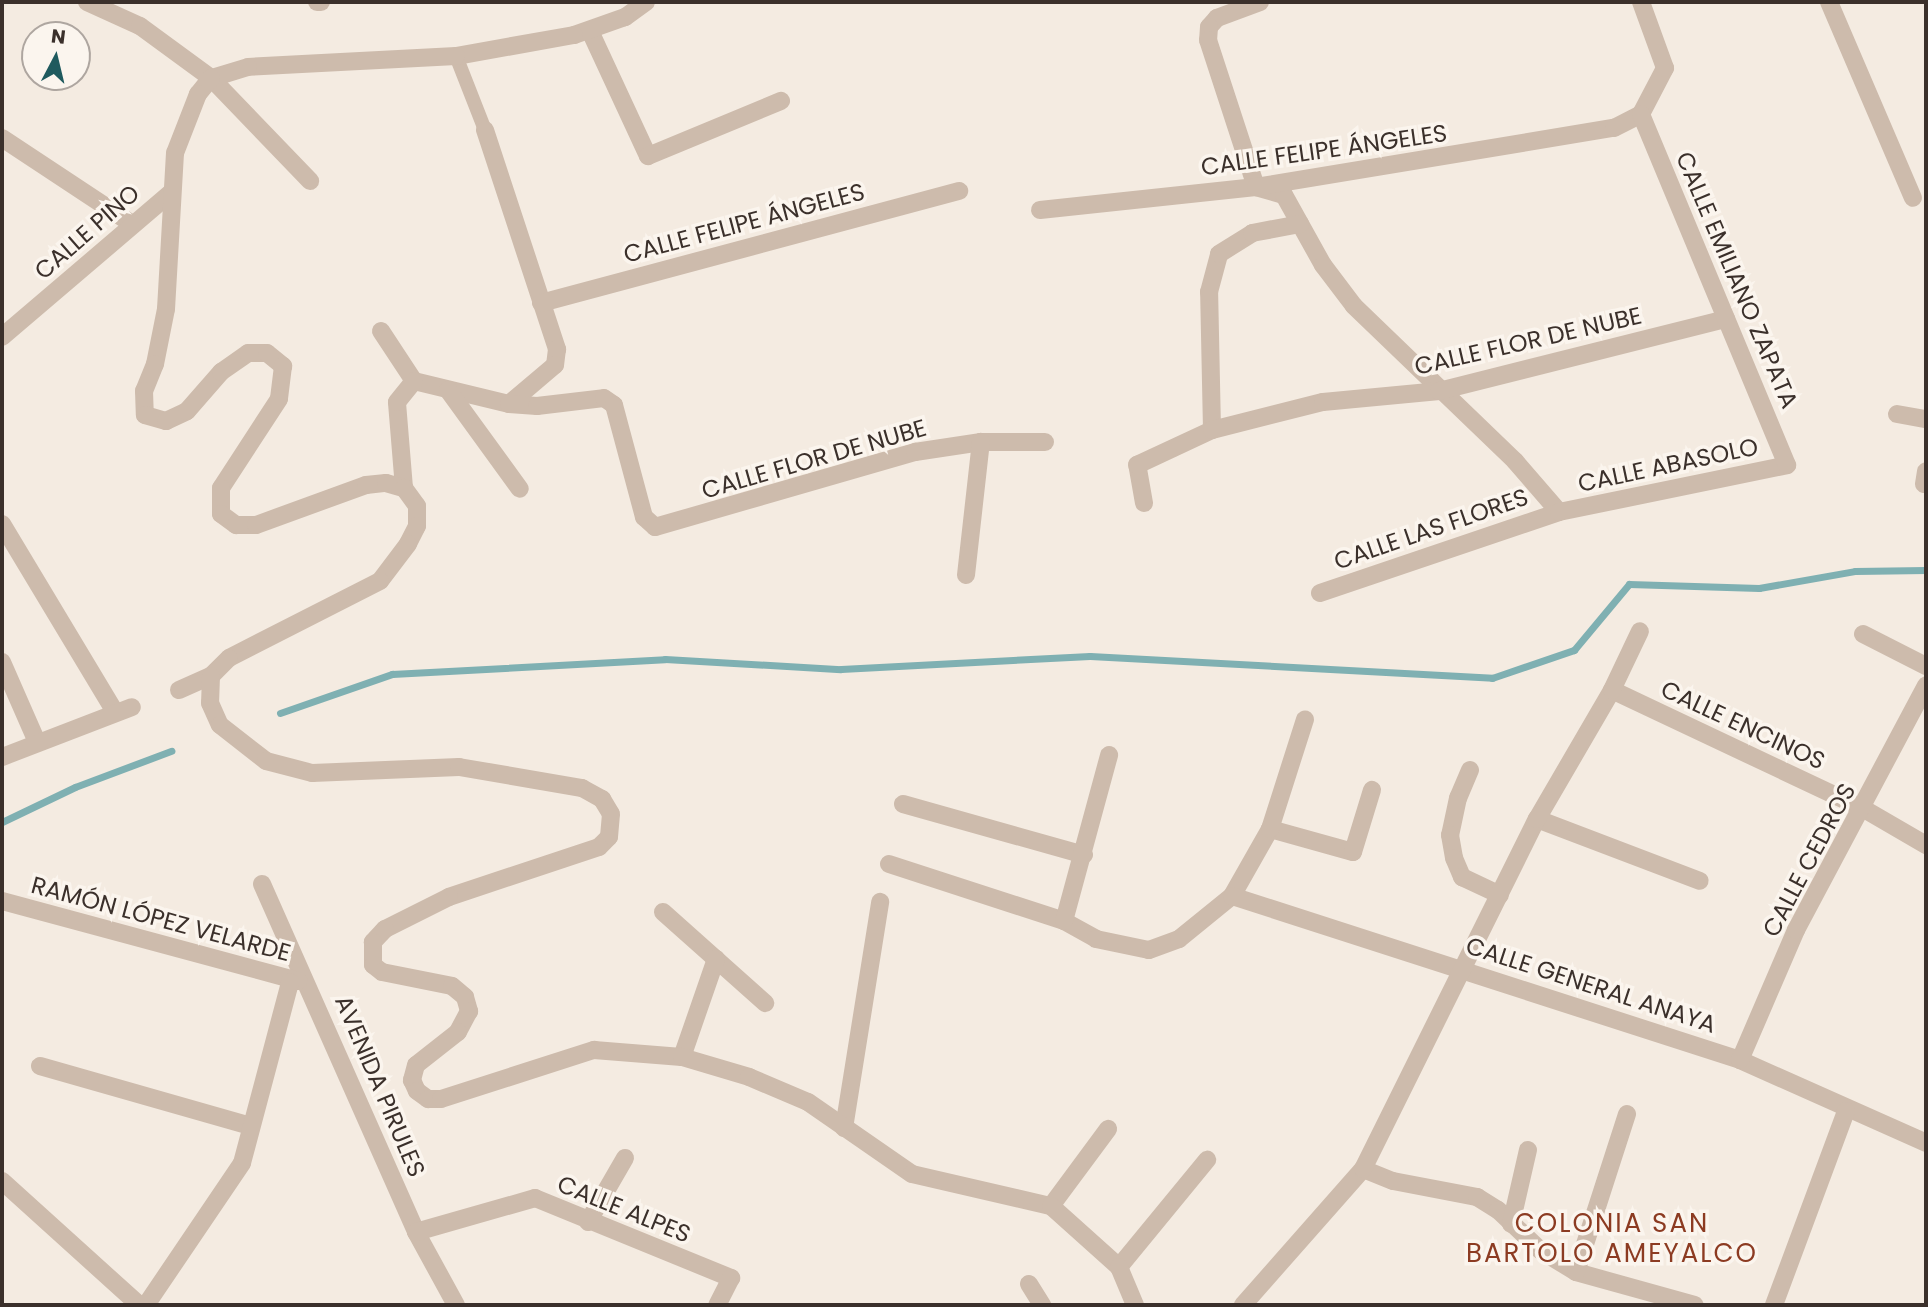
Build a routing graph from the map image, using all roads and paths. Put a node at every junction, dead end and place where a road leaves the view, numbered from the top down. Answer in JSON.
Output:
{"nodes":[{"id":1,"x":87,"y":2,"type":"edge"},
{"id":2,"x":646,"y":2,"type":"edge"},
{"id":3,"x":1260,"y":2,"type":"edge"},
{"id":4,"x":1641,"y":2,"type":"edge"},
{"id":5,"x":1829,"y":2,"type":"edge"},
{"id":6,"x":590,"y":31,"type":"junction"},
{"id":7,"x":456,"y":56,"type":"junction"},
{"id":8,"x":211,"y":78,"type":"junction"},
{"id":9,"x":781,"y":101,"type":"dead end"},
{"id":10,"x":1641,"y":114,"type":"junction"},
{"id":11,"x":485,"y":130,"type":"joint"},
{"id":12,"x":2,"y":138,"type":"edge"},
{"id":13,"x":310,"y":181,"type":"dead end"},
{"id":14,"x":1256,"y":187,"type":"junction"},
{"id":15,"x":959,"y":191,"type":"dead end"},
{"id":16,"x":172,"y":192,"type":"junction"},
{"id":17,"x":1913,"y":198,"type":"dead end"},
{"id":18,"x":1041,"y":210,"type":"dead end"},
{"id":19,"x":132,"y":224,"type":"junction"},
{"id":20,"x":1300,"y":224,"type":"junction"},
{"id":21,"x":541,"y":303,"type":"junction"},
{"id":22,"x":1726,"y":319,"type":"junction"},
{"id":23,"x":381,"y":331,"type":"dead end"},
{"id":24,"x":2,"y":337,"type":"edge"},
{"id":25,"x":414,"y":381,"type":"junction"},
{"id":26,"x":448,"y":390,"type":"junction"},
{"id":27,"x":1439,"y":391,"type":"junction"},
{"id":28,"x":509,"y":404,"type":"junction"},
{"id":29,"x":1897,"y":414,"type":"dead end"},
{"id":30,"x":1926,"y":419,"type":"edge"},
{"id":31,"x":1212,"y":430,"type":"junction"},
{"id":32,"x":981,"y":442,"type":"junction"},
{"id":33,"x":1045,"y":442,"type":"dead end"},
{"id":34,"x":1787,"y":465,"type":"joint"},
{"id":35,"x":404,"y":488,"type":"junction"},
{"id":36,"x":520,"y":489,"type":"dead end"},
{"id":37,"x":1144,"y":503,"type":"dead end"},
{"id":38,"x":1559,"y":512,"type":"junction"},
{"id":39,"x":2,"y":524,"type":"edge"},
{"id":40,"x":966,"y":575,"type":"dead end"},
{"id":41,"x":1320,"y":593,"type":"dead end"},
{"id":42,"x":1640,"y":631,"type":"dead end"},
{"id":43,"x":1863,"y":634,"type":"dead end"},
{"id":44,"x":2,"y":662,"type":"edge"},
{"id":45,"x":1926,"y":666,"type":"edge"},
{"id":46,"x":211,"y":676,"type":"junction"},
{"id":47,"x":1926,"y":685,"type":"edge"},
{"id":48,"x":179,"y":690,"type":"dead end"},
{"id":49,"x":1612,"y":690,"type":"junction"},
{"id":50,"x":1305,"y":719,"type":"dead end"},
{"id":51,"x":37,"y":742,"type":"junction"},
{"id":52,"x":1109,"y":755,"type":"dead end"},
{"id":53,"x":2,"y":757,"type":"edge"},
{"id":54,"x":1470,"y":771,"type":"dead end"},
{"id":55,"x":1372,"y":790,"type":"dead end"},
{"id":56,"x":903,"y":804,"type":"dead end"},
{"id":57,"x":1864,"y":809,"type":"junction"},
{"id":58,"x":1537,"y":819,"type":"junction"},
{"id":59,"x":1270,"y":829,"type":"junction"},
{"id":60,"x":1926,"y":845,"type":"edge"},
{"id":61,"x":1084,"y":855,"type":"junction"},
{"id":62,"x":889,"y":864,"type":"dead end"},
{"id":63,"x":1700,"y":881,"type":"dead end"},
{"id":64,"x":262,"y":884,"type":"dead end"},
{"id":65,"x":1500,"y":895,"type":"junction"},
{"id":66,"x":1231,"y":896,"type":"junction"},
{"id":67,"x":2,"y":901,"type":"edge"},
{"id":68,"x":880,"y":902,"type":"dead end"},
{"id":69,"x":663,"y":912,"type":"dead end"},
{"id":70,"x":1065,"y":921,"type":"junction"},
{"id":71,"x":716,"y":959,"type":"junction"},
{"id":72,"x":1463,"y":968,"type":"junction"},
{"id":73,"x":298,"y":981,"type":"junction"},
{"id":74,"x":765,"y":1003,"type":"dead end"},
{"id":75,"x":682,"y":1056,"type":"junction"},
{"id":76,"x":1740,"y":1060,"type":"junction"},
{"id":77,"x":40,"y":1066,"type":"dead end"},
{"id":78,"x":1846,"y":1111,"type":"junction"},
{"id":79,"x":1627,"y":1114,"type":"dead end"},
{"id":80,"x":250,"y":1126,"type":"junction"},
{"id":81,"x":844,"y":1128,"type":"junction"},
{"id":82,"x":1108,"y":1129,"type":"dead end"},
{"id":83,"x":1926,"y":1143,"type":"edge"},
{"id":84,"x":1528,"y":1150,"type":"dead end"},
{"id":85,"x":625,"y":1158,"type":"dead end"},
{"id":86,"x":1207,"y":1160,"type":"dead end"},
{"id":87,"x":1363,"y":1169,"type":"junction"},
{"id":88,"x":2,"y":1181,"type":"edge"},
{"id":89,"x":1053,"y":1202,"type":"junction"},
{"id":90,"x":588,"y":1222,"type":"junction"},
{"id":91,"x":1511,"y":1224,"type":"junction"},
{"id":92,"x":416,"y":1232,"type":"junction"},
{"id":93,"x":1119,"y":1268,"type":"junction"},
{"id":94,"x":1576,"y":1272,"type":"junction"},
{"id":95,"x":1029,"y":1284,"type":"dead end"},
{"id":96,"x":1668,"y":1302,"type":"edge"},
{"id":97,"x":139,"y":1305,"type":"edge"},
{"id":98,"x":146,"y":1305,"type":"edge"},
{"id":99,"x":456,"y":1305,"type":"edge"},
{"id":100,"x":717,"y":1305,"type":"edge"},
{"id":101,"x":1042,"y":1305,"type":"edge"},
{"id":102,"x":1135,"y":1305,"type":"edge"},
{"id":103,"x":1243,"y":1305,"type":"edge"},
{"id":104,"x":1695,"y":1305,"type":"edge"},
{"id":105,"x":1774,"y":1305,"type":"edge"}],
"edges":[{"from":1,"to":8,"type":"street"},
{"from":2,"to":6,"type":"street"},
{"from":3,"to":14,"type":"street"},
{"from":4,"to":10,"type":"street"},
{"from":5,"to":17,"type":"street"},
{"from":6,"to":7,"type":"street"},
{"from":6,"to":9,"type":"street"},
{"from":7,"to":8,"type":"street"},
{"from":7,"to":11,"type":"street"},
{"from":8,"to":13,"type":"street"},
{"from":8,"to":16,"type":"street"},
{"from":10,"to":14,"type":"street","name":"CALLE FELIPE ÁNGELES"},
{"from":10,"to":22,"type":"street","name":"CALLE EMILIANO ZAPATA"},
{"from":11,"to":21,"type":"street"},
{"from":12,"to":19,"type":"street"},
{"from":14,"to":18,"type":"street","name":"CALLE FELIPE ÁNGELES"},
{"from":14,"to":20,"type":"street"},
{"from":15,"to":21,"type":"street","name":"CALLE FELIPE ÁNGELES"},
{"from":16,"to":19,"type":"street","name":"CALLE PINO"},
{"from":16,"to":35,"type":"street"},
{"from":19,"to":24,"type":"street","name":"CALLE PINO"},
{"from":20,"to":27,"type":"street"},
{"from":20,"to":31,"type":"street"},
{"from":21,"to":28,"type":"street"},
{"from":22,"to":27,"type":"street","name":"CALLE FLOR DE NUBE"},
{"from":22,"to":34,"type":"street","name":"CALLE EMILIANO ZAPATA"},
{"from":23,"to":25,"type":"street"},
{"from":25,"to":26,"type":"street"},
{"from":25,"to":35,"type":"street"},
{"from":26,"to":28,"type":"street"},
{"from":26,"to":36,"type":"street"},
{"from":27,"to":31,"type":"street","name":"CALLE FLOR DE NUBE"},
{"from":27,"to":38,"type":"street"},
{"from":28,"to":32,"type":"street","name":"CALLE FLOR DE NUBE"},
{"from":29,"to":30,"type":"street"},
{"from":31,"to":37,"type":"street","name":"CALLE FLOR DE NUBE"},
{"from":32,"to":33,"type":"street","name":"CALLE FLOR DE NUBE"},
{"from":32,"to":40,"type":"street"},
{"from":34,"to":38,"type":"street","name":"CALLE ABASOLO"},
{"from":35,"to":46,"type":"street"},
{"from":38,"to":41,"type":"street","name":"CALLE LAS FLORES"},
{"from":39,"to":51,"type":"street"},
{"from":42,"to":49,"type":"street"},
{"from":43,"to":45,"type":"street"},
{"from":44,"to":51,"type":"street"},
{"from":46,"to":48,"type":"street"},
{"from":46,"to":75,"type":"street","name":"AVENIDA PIRULES"},
{"from":47,"to":57,"type":"street","name":"CALLE CEDROS"},
{"from":49,"to":57,"type":"street","name":"CALLE ENCINOS"},
{"from":49,"to":58,"type":"street"},
{"from":50,"to":59,"type":"street"},
{"from":51,"to":53,"type":"street"},
{"from":52,"to":61,"type":"street"},
{"from":54,"to":65,"type":"street"},
{"from":55,"to":59,"type":"street"},
{"from":56,"to":61,"type":"street"},
{"from":57,"to":60,"type":"street","name":"CALLE ENCINOS"},
{"from":57,"to":76,"type":"street","name":"CALLE CEDROS"},
{"from":58,"to":63,"type":"street"},
{"from":58,"to":65,"type":"street"},
{"from":59,"to":66,"type":"street"},
{"from":61,"to":70,"type":"street"},
{"from":62,"to":70,"type":"street"},
{"from":64,"to":73,"type":"street","name":"AVENIDA PIRULES"},
{"from":65,"to":72,"type":"street"},
{"from":66,"to":70,"type":"street"},
{"from":66,"to":72,"type":"street","name":"CALLE GENERAL ANAYA"},
{"from":67,"to":73,"type":"street","name":"RAMÓN LÓPEZ VELARDE"},
{"from":68,"to":81,"type":"street"},
{"from":69,"to":71,"type":"street"},
{"from":71,"to":74,"type":"street"},
{"from":71,"to":75,"type":"street"},
{"from":72,"to":76,"type":"street","name":"CALLE GENERAL ANAYA"},
{"from":72,"to":87,"type":"street"},
{"from":73,"to":80,"type":"street"},
{"from":73,"to":92,"type":"street","name":"AVENIDA PIRULES"},
{"from":75,"to":81,"type":"street","name":"AVENIDA PIRULES"},
{"from":76,"to":78,"type":"street","name":"CALLE GENERAL ANAYA"},
{"from":77,"to":80,"type":"street"},
{"from":78,"to":83,"type":"street","name":"CALLE GENERAL ANAYA"},
{"from":78,"to":105,"type":"street"},
{"from":79,"to":94,"type":"street"},
{"from":80,"to":98,"type":"street"},
{"from":81,"to":89,"type":"street","name":"AVENIDA PIRULES"},
{"from":82,"to":89,"type":"street"},
{"from":84,"to":91,"type":"street"},
{"from":85,"to":90,"type":"street"},
{"from":86,"to":93,"type":"street"},
{"from":87,"to":91,"type":"street"},
{"from":87,"to":103,"type":"street"},
{"from":88,"to":97,"type":"street"},
{"from":89,"to":93,"type":"street","name":"AVENIDA PIRULES"},
{"from":90,"to":92,"type":"street","name":"CALLE ALPES"},
{"from":90,"to":100,"type":"street","name":"CALLE ALPES"},
{"from":91,"to":94,"type":"street"},
{"from":92,"to":99,"type":"street","name":"AVENIDA PIRULES"},
{"from":93,"to":102,"type":"street","name":"AVENIDA PIRULES"},
{"from":94,"to":96,"type":"street"},
{"from":95,"to":101,"type":"street"},
{"from":96,"to":104,"type":"street"}]}
